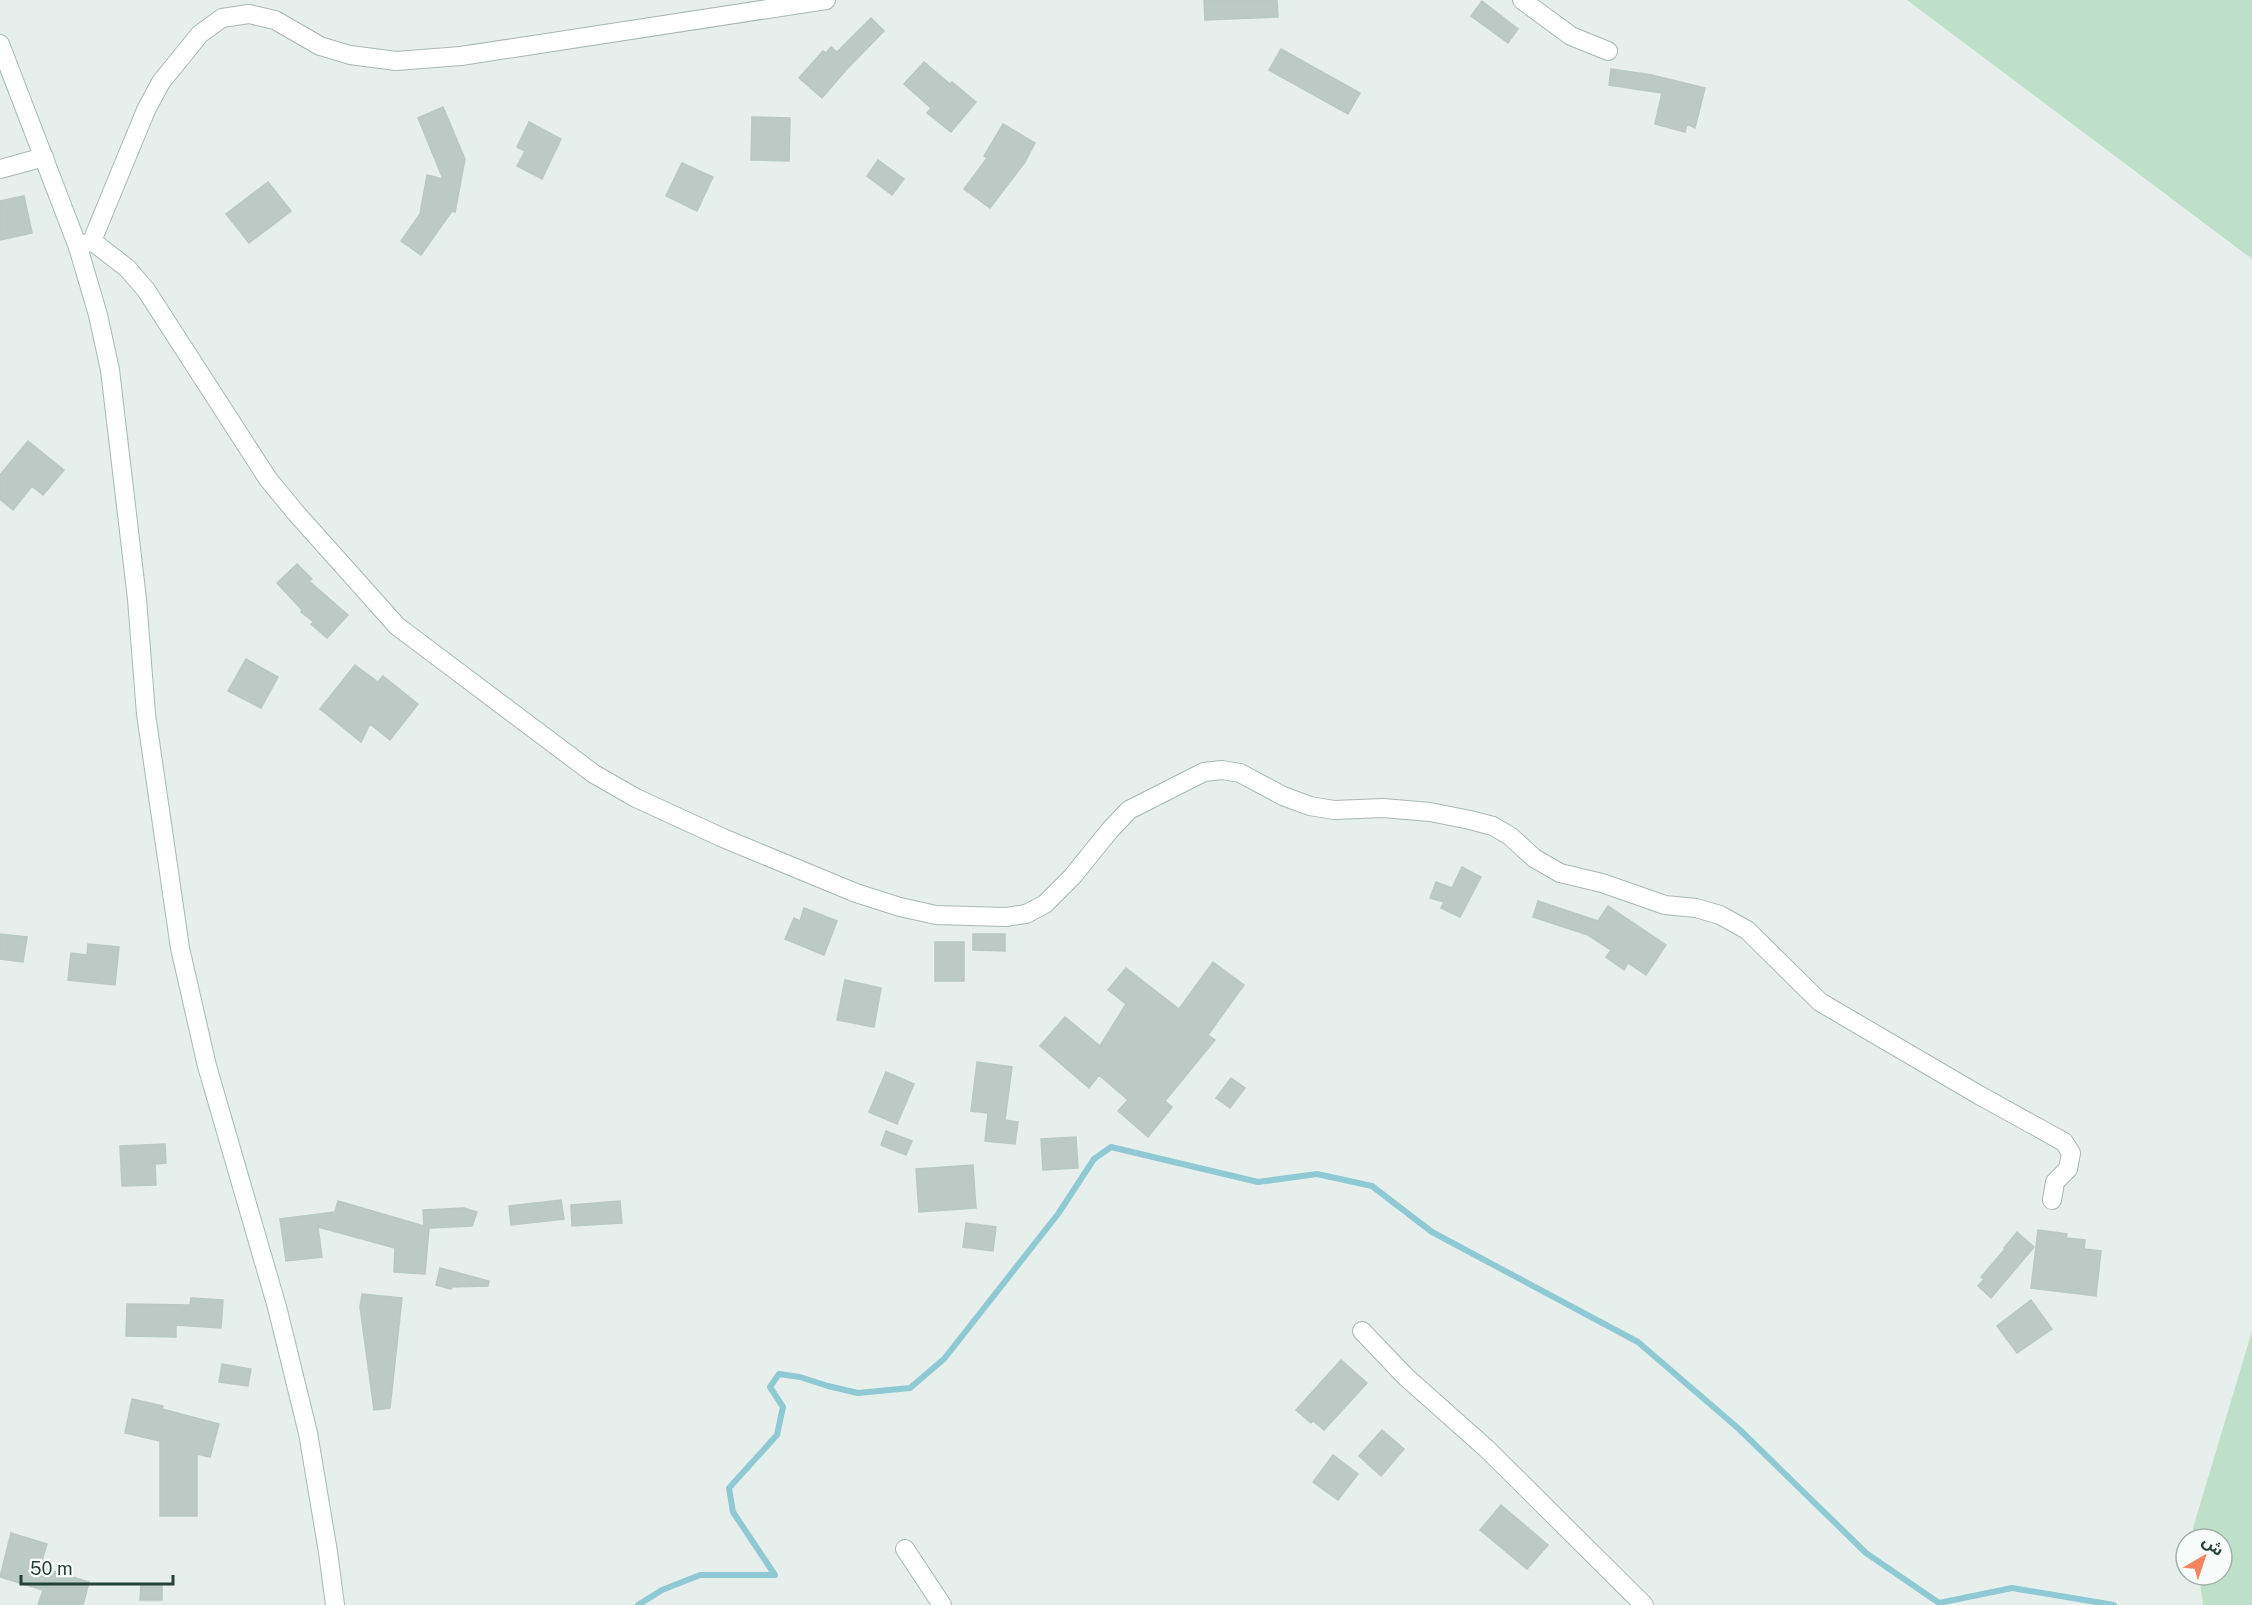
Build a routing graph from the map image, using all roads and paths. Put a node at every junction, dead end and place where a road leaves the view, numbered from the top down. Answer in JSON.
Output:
{"nodes":[{"id":1,"x":826,"y":0,"type":"edge"},
{"id":2,"x":1522,"y":0,"type":"edge"},
{"id":3,"x":0,"y":44,"type":"edge"},
{"id":4,"x":1608,"y":51,"type":"dead end"},
{"id":5,"x":44,"y":157,"type":"junction"},
{"id":6,"x":0,"y":169,"type":"edge"},
{"id":7,"x":85,"y":244,"type":"junction"},
{"id":8,"x":2052,"y":1200,"type":"dead end"},
{"id":9,"x":1362,"y":1331,"type":"dead end"},
{"id":10,"x":905,"y":1549,"type":"dead end"},
{"id":11,"x":335,"y":1605,"type":"edge"},
{"id":12,"x":942,"y":1605,"type":"edge"},
{"id":13,"x":1644,"y":1605,"type":"edge"}],
"edges":[{"from":1,"to":7,"type":"street"},
{"from":2,"to":4,"type":"street"},
{"from":3,"to":5,"type":"street"},
{"from":5,"to":6,"type":"street"},
{"from":5,"to":7,"type":"street"},
{"from":7,"to":8,"type":"street"},
{"from":7,"to":11,"type":"street"},
{"from":9,"to":13,"type":"street"},
{"from":10,"to":12,"type":"street"}]}
